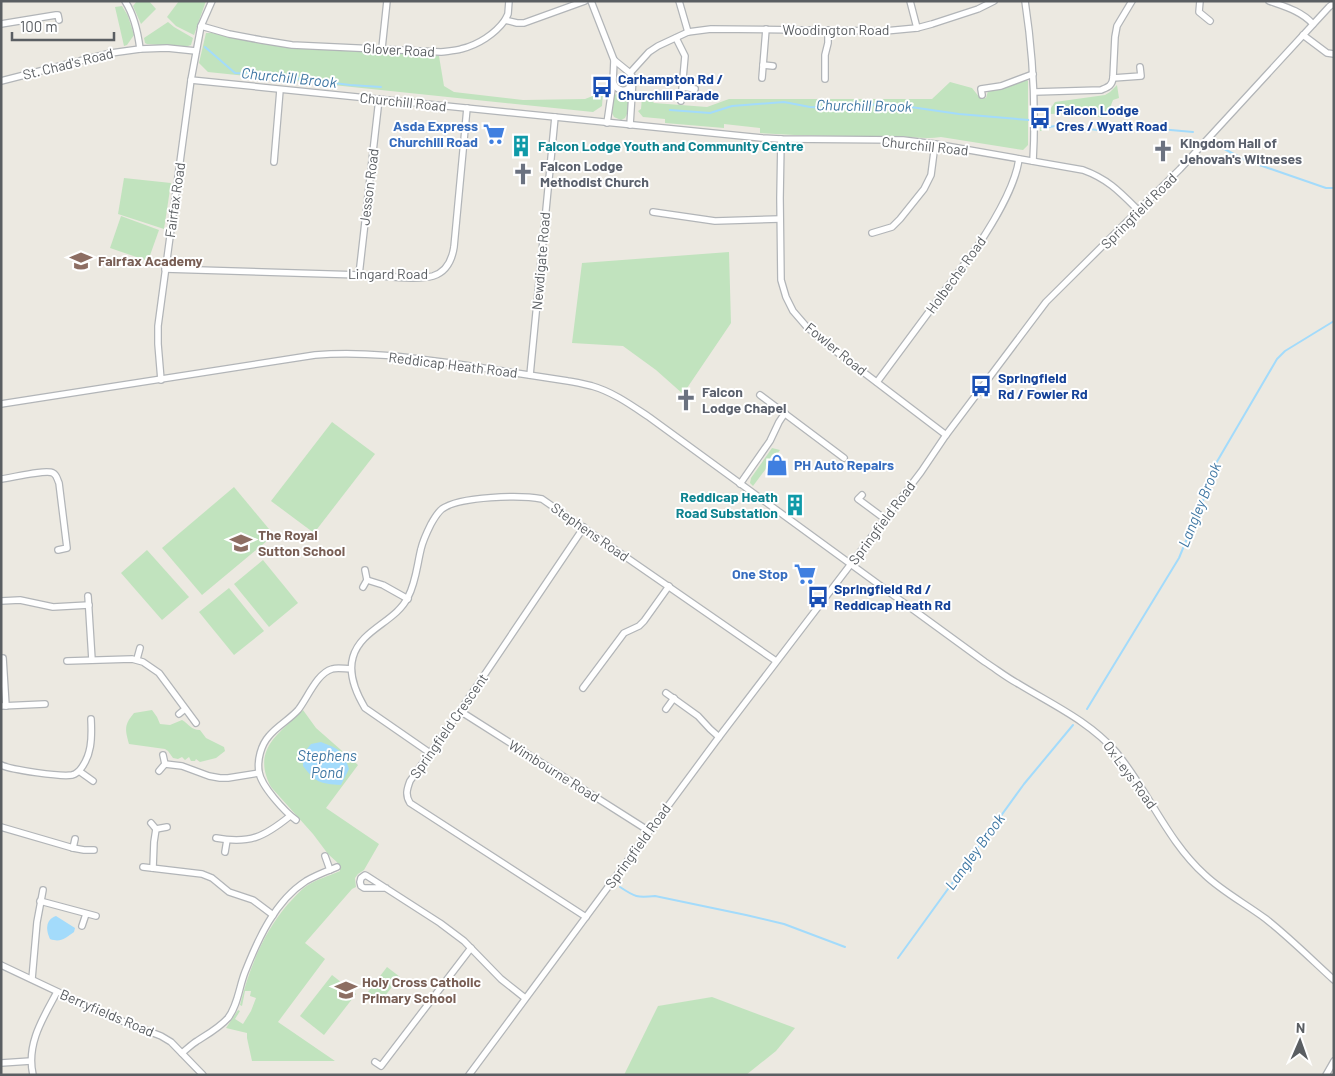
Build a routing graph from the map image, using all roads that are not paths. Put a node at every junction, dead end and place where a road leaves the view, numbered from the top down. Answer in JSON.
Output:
{"nodes":[{"id":1,"x":125,"y":1,"type":"edge"},
{"id":2,"x":212,"y":1,"type":"edge"},
{"id":3,"x":387,"y":1,"type":"edge"},
{"id":4,"x":510,"y":1,"type":"edge"},
{"id":5,"x":585,"y":1,"type":"edge"},
{"id":6,"x":591,"y":1,"type":"edge"},
{"id":7,"x":678,"y":1,"type":"edge"},
{"id":8,"x":910,"y":1,"type":"edge"},
{"id":9,"x":994,"y":1,"type":"edge"},
{"id":10,"x":1025,"y":1,"type":"edge"},
{"id":11,"x":1132,"y":1,"type":"edge"},
{"id":12,"x":1200,"y":1,"type":"edge"},
{"id":13,"x":1269,"y":1,"type":"edge"},
{"id":14,"x":1334,"y":3,"type":"edge"},
{"id":15,"x":59,"y":20,"type":"dead end"},
{"id":16,"x":505,"y":20,"type":"junction"},
{"id":17,"x":1210,"y":21,"type":"dead end"},
{"id":18,"x":1,"y":24,"type":"edge"},
{"id":19,"x":1313,"y":24,"type":"junction"},
{"id":20,"x":202,"y":26,"type":"junction"},
{"id":21,"x":917,"y":28,"type":"junction"},
{"id":22,"x":766,"y":29,"type":"junction"},
{"id":23,"x":828,"y":30,"type":"junction"},
{"id":24,"x":688,"y":32,"type":"junction"},
{"id":25,"x":1304,"y":35,"type":"junction"},
{"id":26,"x":676,"y":38,"type":"junction"},
{"id":27,"x":382,"y":48,"type":"junction"},
{"id":28,"x":140,"y":49,"type":"junction"},
{"id":29,"x":196,"y":51,"type":"junction"},
{"id":30,"x":1334,"y":54,"type":"edge"},
{"id":31,"x":614,"y":60,"type":"junction"},
{"id":32,"x":763,"y":65,"type":"junction"},
{"id":33,"x":773,"y":66,"type":"dead end"},
{"id":34,"x":1140,"y":67,"type":"dead end"},
{"id":35,"x":628,"y":72,"type":"junction"},
{"id":36,"x":1033,"y":74,"type":"junction"},
{"id":37,"x":762,"y":78,"type":"dead end"},
{"id":38,"x":1113,"y":78,"type":"junction"},
{"id":39,"x":614,"y":79,"type":"junction"},
{"id":40,"x":825,"y":79,"type":"dead end"},
{"id":41,"x":190,"y":80,"type":"junction"},
{"id":42,"x":1,"y":81,"type":"edge"},
{"id":43,"x":633,"y":82,"type":"junction"},
{"id":44,"x":683,"y":87,"type":"junction"},
{"id":45,"x":695,"y":89,"type":"dead end"},
{"id":46,"x":280,"y":90,"type":"junction"},
{"id":47,"x":1034,"y":92,"type":"junction"},
{"id":48,"x":982,"y":95,"type":"dead end"},
{"id":49,"x":379,"y":99,"type":"junction"},
{"id":50,"x":681,"y":101,"type":"dead end"},
{"id":51,"x":467,"y":108,"type":"junction"},
{"id":52,"x":555,"y":117,"type":"junction"},
{"id":53,"x":607,"y":123,"type":"junction"},
{"id":54,"x":630,"y":125,"type":"junction"},
{"id":55,"x":780,"y":139,"type":"junction"},
{"id":56,"x":935,"y":144,"type":"junction"},
{"id":57,"x":1019,"y":159,"type":"junction"},
{"id":58,"x":1033,"y":161,"type":"junction"},
{"id":59,"x":274,"y":162,"type":"dead end"},
{"id":60,"x":1139,"y":211,"type":"junction"},
{"id":61,"x":653,"y":212,"type":"dead end"},
{"id":62,"x":780,"y":219,"type":"junction"},
{"id":63,"x":872,"y":233,"type":"dead end"},
{"id":64,"x":166,"y":269,"type":"junction"},
{"id":65,"x":359,"y":274,"type":"junction"},
{"id":66,"x":530,"y":375,"type":"junction"},
{"id":67,"x":161,"y":380,"type":"junction"},
{"id":68,"x":877,"y":382,"type":"junction"},
{"id":69,"x":760,"y":395,"type":"dead end"},
{"id":70,"x":1,"y":404,"type":"edge"},
{"id":71,"x":785,"y":413,"type":"junction"},
{"id":72,"x":946,"y":435,"type":"junction"},
{"id":73,"x":844,"y":458,"type":"dead end"},
{"id":74,"x":1,"y":479,"type":"edge"},
{"id":75,"x":740,"y":484,"type":"junction"},
{"id":76,"x":862,"y":495,"type":"dead end"},
{"id":77,"x":885,"y":519,"type":"junction"},
{"id":78,"x":584,"y":528,"type":"junction"},
{"id":79,"x":58,"y":550,"type":"dead end"},
{"id":80,"x":851,"y":564,"type":"junction"},
{"id":81,"x":366,"y":570,"type":"dead end"},
{"id":82,"x":367,"y":580,"type":"junction"},
{"id":83,"x":669,"y":586,"type":"junction"},
{"id":84,"x":363,"y":588,"type":"dead end"},
{"id":85,"x":88,"y":596,"type":"dead end"},
{"id":86,"x":408,"y":598,"type":"junction"},
{"id":87,"x":1,"y":601,"type":"edge"},
{"id":88,"x":89,"y":605,"type":"junction"},
{"id":89,"x":140,"y":648,"type":"dead end"},
{"id":90,"x":4,"y":658,"type":"dead end"},
{"id":91,"x":92,"y":660,"type":"junction"},
{"id":92,"x":137,"y":660,"type":"junction"},
{"id":93,"x":67,"y":661,"type":"dead end"},
{"id":94,"x":776,"y":661,"type":"junction"},
{"id":95,"x":2,"y":666,"type":"edge"},
{"id":96,"x":351,"y":669,"type":"junction"},
{"id":97,"x":583,"y":688,"type":"dead end"},
{"id":98,"x":666,"y":693,"type":"dead end"},
{"id":99,"x":674,"y":698,"type":"junction"},
{"id":100,"x":45,"y":704,"type":"dead end"},
{"id":101,"x":3,"y":706,"type":"edge"},
{"id":102,"x":666,"y":708,"type":"dead end"},
{"id":103,"x":185,"y":709,"type":"junction"},
{"id":104,"x":460,"y":711,"type":"junction"},
{"id":105,"x":179,"y":714,"type":"dead end"},
{"id":106,"x":91,"y":719,"type":"dead end"},
{"id":107,"x":196,"y":723,"type":"dead end"},
{"id":108,"x":83,"y":728,"type":"dead end"},
{"id":109,"x":91,"y":728,"type":"junction"},
{"id":110,"x":720,"y":737,"type":"junction"},
{"id":111,"x":430,"y":753,"type":"junction"},
{"id":112,"x":163,"y":755,"type":"dead end"},
{"id":113,"x":165,"y":764,"type":"junction"},
{"id":114,"x":1,"y":765,"type":"edge"},
{"id":115,"x":79,"y":771,"type":"junction"},
{"id":116,"x":160,"y":771,"type":"dead end"},
{"id":117,"x":259,"y":772,"type":"junction"},
{"id":118,"x":93,"y":781,"type":"dead end"},
{"id":119,"x":290,"y":816,"type":"junction"},
{"id":120,"x":296,"y":820,"type":"dead end"},
{"id":121,"x":151,"y":823,"type":"dead end"},
{"id":122,"x":1,"y":827,"type":"edge"},
{"id":123,"x":167,"y":827,"type":"dead end"},
{"id":124,"x":156,"y":829,"type":"junction"},
{"id":125,"x":649,"y":831,"type":"junction"},
{"id":126,"x":216,"y":838,"type":"dead end"},
{"id":127,"x":75,"y":839,"type":"dead end"},
{"id":128,"x":226,"y":840,"type":"junction"},
{"id":129,"x":73,"y":848,"type":"junction"},
{"id":130,"x":94,"y":850,"type":"dead end"},
{"id":131,"x":225,"y":852,"type":"dead end"},
{"id":132,"x":325,"y":856,"type":"dead end"},
{"id":133,"x":143,"y":867,"type":"dead end"},
{"id":134,"x":337,"y":867,"type":"dead end"},
{"id":135,"x":152,"y":868,"type":"junction"},
{"id":136,"x":330,"y":870,"type":"junction"},
{"id":137,"x":386,"y":888,"type":"dead end"},
{"id":138,"x":43,"y":890,"type":"dead end"},
{"id":139,"x":40,"y":901,"type":"junction"},
{"id":140,"x":86,"y":914,"type":"junction"},
{"id":141,"x":273,"y":914,"type":"junction"},
{"id":142,"x":96,"y":916,"type":"dead end"},
{"id":143,"x":586,"y":917,"type":"junction"},
{"id":144,"x":82,"y":926,"type":"dead end"},
{"id":145,"x":472,"y":948,"type":"junction"},
{"id":146,"x":1,"y":965,"type":"edge"},
{"id":147,"x":32,"y":979,"type":"junction"},
{"id":148,"x":1334,"y":980,"type":"edge"},
{"id":149,"x":57,"y":992,"type":"junction"},
{"id":150,"x":525,"y":998,"type":"junction"},
{"id":151,"x":182,"y":1053,"type":"junction"},
{"id":152,"x":31,"y":1061,"type":"junction"},
{"id":153,"x":1334,"y":1061,"type":"edge"},
{"id":154,"x":375,"y":1062,"type":"dead end"},
{"id":155,"x":1,"y":1063,"type":"edge"},
{"id":156,"x":33,"y":1075,"type":"edge"},
{"id":157,"x":203,"y":1075,"type":"edge"},
{"id":158,"x":468,"y":1075,"type":"edge"},
{"id":159,"x":1326,"y":1075,"type":"edge"}],
"edges":[{"from":1,"to":28,"type":"street"},
{"from":2,"to":20,"type":"street","name":"Fairfax Road"},
{"from":3,"to":27,"type":"street"},
{"from":4,"to":16,"type":"street"},
{"from":5,"to":16,"type":"street"},
{"from":6,"to":31,"type":"street"},
{"from":7,"to":24,"type":"street"},
{"from":8,"to":21,"type":"street"},
{"from":9,"to":21,"type":"street","name":"Woodington Road"},
{"from":10,"to":36,"type":"street"},
{"from":11,"to":38,"type":"street"},
{"from":12,"to":17,"type":"street"},
{"from":13,"to":19,"type":"street"},
{"from":14,"to":19,"type":"street","name":"Springfield Road"},
{"from":15,"to":18,"type":"street"},
{"from":16,"to":27,"type":"street","name":"Glover Road"},
{"from":19,"to":25,"type":"street","name":"Springfield Road"},
{"from":20,"to":27,"type":"street","name":"Glover Road"},
{"from":20,"to":29,"type":"street","name":"Fairfax Road"},
{"from":21,"to":23,"type":"street","name":"Woodington Road"},
{"from":22,"to":23,"type":"street","name":"Woodington Road"},
{"from":22,"to":24,"type":"street","name":"Woodington Road"},
{"from":22,"to":32,"type":"street"},
{"from":23,"to":40,"type":"street"},
{"from":24,"to":26,"type":"street","name":"Woodington Road"},
{"from":25,"to":30,"type":"street"},
{"from":25,"to":60,"type":"street","name":"Springfield Road"},
{"from":26,"to":35,"type":"street","name":"Woodington Road"},
{"from":26,"to":44,"type":"street"},
{"from":28,"to":29,"type":"street","name":"St. Chad's Road"},
{"from":28,"to":42,"type":"street","name":"St. Chad's Road"},
{"from":29,"to":41,"type":"street","name":"Fairfax Road"},
{"from":31,"to":35,"type":"street"},
{"from":31,"to":39,"type":"street"},
{"from":32,"to":33,"type":"street"},
{"from":32,"to":37,"type":"street"},
{"from":34,"to":38,"type":"street"},
{"from":35,"to":39,"type":"street"},
{"from":35,"to":43,"type":"street"},
{"from":36,"to":47,"type":"street"},
{"from":36,"to":48,"type":"street"},
{"from":38,"to":47,"type":"street"},
{"from":39,"to":43,"type":"street"},
{"from":39,"to":53,"type":"street"},
{"from":41,"to":46,"type":"street","name":"Churchill Road"},
{"from":41,"to":64,"type":"street","name":"Fairfax Road"},
{"from":43,"to":54,"type":"street"},
{"from":44,"to":45,"type":"street"},
{"from":44,"to":50,"type":"street"},
{"from":46,"to":49,"type":"street","name":"Churchill Road"},
{"from":46,"to":59,"type":"street"},
{"from":47,"to":58,"type":"street"},
{"from":49,"to":51,"type":"street","name":"Churchill Road"},
{"from":49,"to":65,"type":"street","name":"Jesson Road"},
{"from":51,"to":52,"type":"street","name":"Churchill Road"},
{"from":51,"to":65,"type":"street","name":"Lingard Road"},
{"from":52,"to":53,"type":"street","name":"Churchill Road"},
{"from":52,"to":66,"type":"street","name":"Newdigate Road"},
{"from":53,"to":54,"type":"street","name":"Churchill Road"},
{"from":54,"to":55,"type":"street","name":"Churchill Road"},
{"from":55,"to":56,"type":"street","name":"Churchill Road"},
{"from":55,"to":62,"type":"street","name":"Fowler Road"},
{"from":56,"to":57,"type":"street","name":"Churchill Road"},
{"from":56,"to":63,"type":"street"},
{"from":57,"to":58,"type":"street","name":"Churchill Road"},
{"from":57,"to":68,"type":"street","name":"Holbeche Road"},
{"from":58,"to":60,"type":"street","name":"Churchill Road"},
{"from":60,"to":72,"type":"street","name":"Springfield Road"},
{"from":61,"to":62,"type":"street"},
{"from":62,"to":68,"type":"street","name":"Fowler Road"},
{"from":64,"to":65,"type":"street","name":"Lingard Road"},
{"from":64,"to":67,"type":"street","name":"Fairfax Road"},
{"from":66,"to":67,"type":"street","name":"Reddicap Heath Road"},
{"from":66,"to":75,"type":"street","name":"Reddicap Heath Road"},
{"from":67,"to":70,"type":"street","name":"Reddicap Heath Road"},
{"from":68,"to":72,"type":"street","name":"Fowler Road"},
{"from":69,"to":71,"type":"street"},
{"from":71,"to":73,"type":"street"},
{"from":71,"to":75,"type":"street"},
{"from":72,"to":77,"type":"street","name":"Springfield Road"},
{"from":74,"to":79,"type":"street"},
{"from":75,"to":80,"type":"street","name":"Reddicap Heath Road"},
{"from":76,"to":77,"type":"street"},
{"from":77,"to":80,"type":"street","name":"Springfield Road"},
{"from":78,"to":83,"type":"street","name":"Stephens Road"},
{"from":78,"to":86,"type":"street","name":"Stephens Road"},
{"from":78,"to":104,"type":"street","name":"Springfield Crescent"},
{"from":80,"to":94,"type":"street","name":"Springfield Road"},
{"from":80,"to":148,"type":"street","name":"Ox Leys Road"},
{"from":81,"to":82,"type":"street"},
{"from":82,"to":84,"type":"street"},
{"from":82,"to":86,"type":"street"},
{"from":83,"to":94,"type":"street","name":"Stephens Road"},
{"from":83,"to":97,"type":"street"},
{"from":85,"to":88,"type":"street"},
{"from":86,"to":96,"type":"street","name":"Stephens Road"},
{"from":87,"to":88,"type":"street"},
{"from":88,"to":91,"type":"street"},
{"from":89,"to":92,"type":"street"},
{"from":90,"to":95,"type":"street"},
{"from":91,"to":92,"type":"street"},
{"from":91,"to":93,"type":"street"},
{"from":92,"to":103,"type":"street"},
{"from":94,"to":110,"type":"street","name":"Springfield Road"},
{"from":95,"to":101,"type":"street"},
{"from":96,"to":111,"type":"street"},
{"from":96,"to":117,"type":"street"},
{"from":98,"to":99,"type":"street"},
{"from":99,"to":102,"type":"street"},
{"from":99,"to":110,"type":"street"},
{"from":100,"to":101,"type":"street"},
{"from":103,"to":105,"type":"street"},
{"from":103,"to":107,"type":"street"},
{"from":104,"to":111,"type":"street","name":"Springfield Crescent"},
{"from":104,"to":125,"type":"street","name":"Wimbourne Road"},
{"from":106,"to":109,"type":"street"},
{"from":108,"to":109,"type":"street"},
{"from":109,"to":115,"type":"street"},
{"from":110,"to":125,"type":"street","name":"Springfield Road"},
{"from":111,"to":143,"type":"street","name":"Springfield Crescent"},
{"from":112,"to":113,"type":"street"},
{"from":113,"to":116,"type":"street"},
{"from":113,"to":117,"type":"street"},
{"from":114,"to":115,"type":"street"},
{"from":115,"to":118,"type":"street"},
{"from":117,"to":119,"type":"street"},
{"from":119,"to":120,"type":"street"},
{"from":119,"to":128,"type":"street"},
{"from":121,"to":124,"type":"street"},
{"from":122,"to":129,"type":"street"},
{"from":123,"to":124,"type":"street"},
{"from":124,"to":135,"type":"street"},
{"from":125,"to":143,"type":"street","name":"Springfield Road"},
{"from":126,"to":128,"type":"street"},
{"from":127,"to":129,"type":"street"},
{"from":128,"to":131,"type":"street"},
{"from":129,"to":130,"type":"street"},
{"from":132,"to":136,"type":"street"},
{"from":133,"to":135,"type":"street"},
{"from":134,"to":136,"type":"street"},
{"from":135,"to":141,"type":"street"},
{"from":136,"to":141,"type":"street"},
{"from":137,"to":145,"type":"street"},
{"from":138,"to":139,"type":"street"},
{"from":139,"to":140,"type":"street"},
{"from":139,"to":147,"type":"street"},
{"from":140,"to":142,"type":"street"},
{"from":140,"to":144,"type":"street"},
{"from":141,"to":151,"type":"street"},
{"from":143,"to":150,"type":"street","name":"Springfield Road"},
{"from":145,"to":150,"type":"street"},
{"from":145,"to":154,"type":"street"},
{"from":146,"to":147,"type":"street","name":"Berryfields Road"},
{"from":147,"to":149,"type":"street","name":"Berryfields Road"},
{"from":149,"to":151,"type":"street","name":"Berryfields Road"},
{"from":149,"to":152,"type":"street"},
{"from":150,"to":158,"type":"street","name":"Springfield Road"},
{"from":151,"to":157,"type":"street","name":"Berryfields Road"},
{"from":152,"to":155,"type":"street"},
{"from":152,"to":156,"type":"street"},
{"from":153,"to":159,"type":"street"}]}
